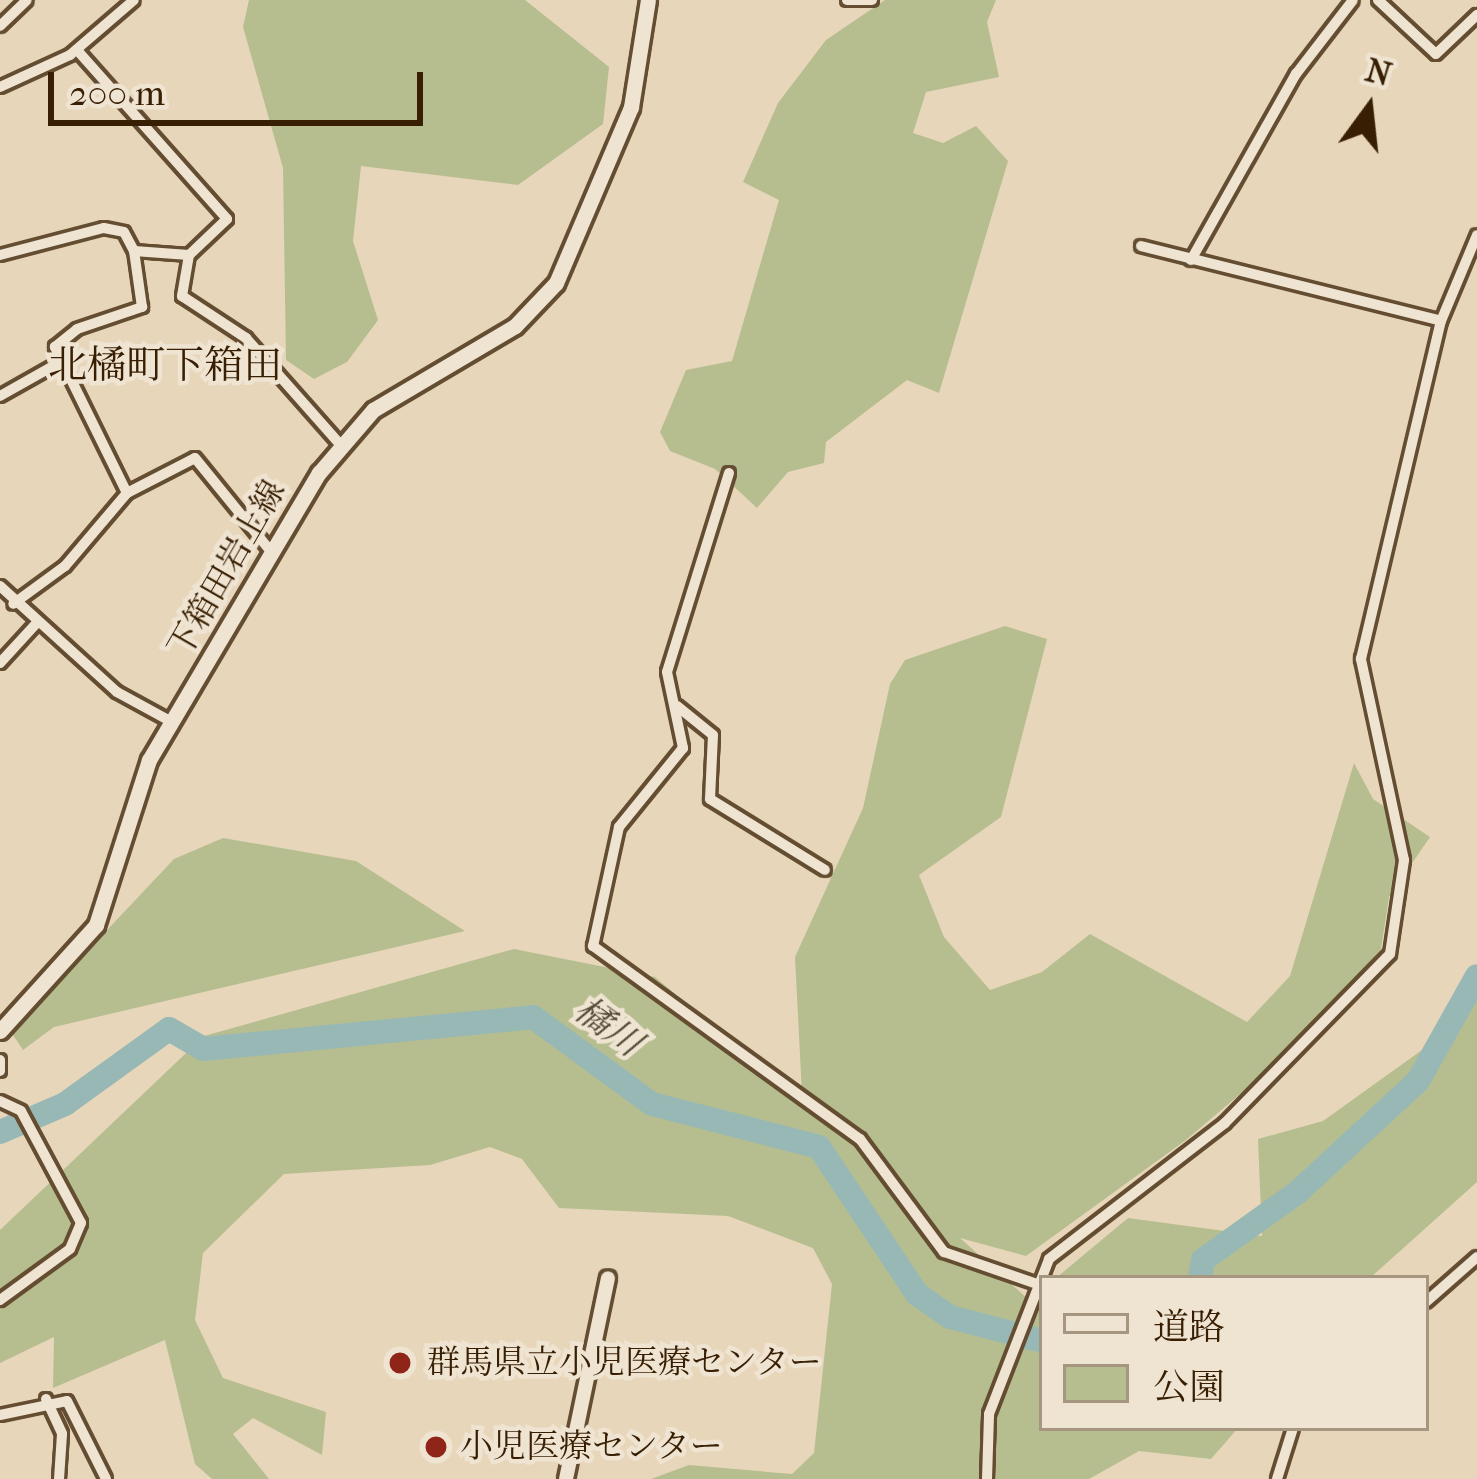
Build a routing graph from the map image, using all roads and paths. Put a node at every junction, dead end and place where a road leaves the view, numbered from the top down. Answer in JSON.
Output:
{"nodes":[{"id":1,"x":26,"y":0,"type":"edge"},
{"id":2,"x":134,"y":0,"type":"edge"},
{"id":3,"x":648,"y":0,"type":"edge"},
{"id":4,"x":847,"y":0,"type":"edge"},
{"id":5,"x":872,"y":0,"type":"edge"},
{"id":6,"x":1353,"y":0,"type":"edge"},
{"id":7,"x":1378,"y":0,"type":"edge"},
{"id":8,"x":1477,"y":15,"type":"edge"},
{"id":9,"x":0,"y":26,"type":"edge"},
{"id":10,"x":77,"y":50,"type":"junction"},
{"id":11,"x":0,"y":87,"type":"edge"},
{"id":12,"x":1477,"y":235,"type":"edge"},
{"id":13,"x":1141,"y":246,"type":"dead end"},
{"id":14,"x":134,"y":251,"type":"junction"},
{"id":15,"x":0,"y":255,"type":"edge"},
{"id":16,"x":189,"y":255,"type":"junction"},
{"id":17,"x":1191,"y":260,"type":"junction"},
{"id":18,"x":1441,"y":321,"type":"junction"},
{"id":19,"x":62,"y":361,"type":"junction"},
{"id":20,"x":0,"y":396,"type":"edge"},
{"id":21,"x":339,"y":443,"type":"dead end"},
{"id":22,"x":729,"y":473,"type":"dead end"},
{"id":23,"x":127,"y":493,"type":"junction"},
{"id":24,"x":269,"y":549,"type":"junction"},
{"id":25,"x":0,"y":586,"type":"edge"},
{"id":26,"x":13,"y":604,"type":"junction"},
{"id":27,"x":35,"y":625,"type":"junction"},
{"id":28,"x":0,"y":663,"type":"edge"},
{"id":29,"x":677,"y":706,"type":"junction"},
{"id":30,"x":172,"y":722,"type":"junction"},
{"id":31,"x":825,"y":870,"type":"dead end"},
{"id":32,"x":0,"y":1030,"type":"edge"},
{"id":33,"x":0,"y":1060,"type":"edge"},
{"id":34,"x":0,"y":1071,"type":"edge"},
{"id":35,"x":0,"y":1101,"type":"edge"},
{"id":36,"x":1477,"y":1257,"type":"edge"},
{"id":37,"x":608,"y":1278,"type":"dead end"},
{"id":38,"x":1034,"y":1283,"type":"junction"},
{"id":39,"x":1429,"y":1299,"type":"edge"},
{"id":40,"x":0,"y":1300,"type":"edge"},
{"id":41,"x":46,"y":1399,"type":"junction"},
{"id":42,"x":0,"y":1415,"type":"edge"},
{"id":43,"x":1292,"y":1431,"type":"edge"},
{"id":44,"x":59,"y":1479,"type":"edge"},
{"id":45,"x":106,"y":1479,"type":"edge"},
{"id":46,"x":566,"y":1479,"type":"edge"},
{"id":47,"x":987,"y":1479,"type":"edge"},
{"id":48,"x":1277,"y":1479,"type":"edge"}],
"edges":[{"from":1,"to":9,"type":"street"},
{"from":2,"to":10,"type":"street"},
{"from":3,"to":24,"type":"main road","name":"下箱田岩上線"},
{"from":4,"to":5,"type":"street"},
{"from":6,"to":17,"type":"street"},
{"from":7,"to":8,"type":"street"},
{"from":10,"to":11,"type":"street"},
{"from":10,"to":16,"type":"street"},
{"from":12,"to":18,"type":"street"},
{"from":13,"to":17,"type":"street"},
{"from":14,"to":15,"type":"street"},
{"from":14,"to":16,"type":"street"},
{"from":14,"to":19,"type":"street"},
{"from":16,"to":21,"type":"street"},
{"from":17,"to":18,"type":"street"},
{"from":18,"to":38,"type":"street"},
{"from":19,"to":20,"type":"street"},
{"from":19,"to":23,"type":"street"},
{"from":22,"to":29,"type":"street"},
{"from":23,"to":24,"type":"street"},
{"from":23,"to":26,"type":"street"},
{"from":24,"to":30,"type":"main road","name":"下箱田岩上線"},
{"from":25,"to":26,"type":"street"},
{"from":26,"to":27,"type":"street"},
{"from":27,"to":28,"type":"street"},
{"from":27,"to":30,"type":"street"},
{"from":29,"to":31,"type":"street"},
{"from":29,"to":38,"type":"street"},
{"from":30,"to":32,"type":"main road","name":"下箱田岩上線"},
{"from":33,"to":34,"type":"street"},
{"from":35,"to":40,"type":"street"},
{"from":36,"to":39,"type":"street"},
{"from":37,"to":46,"type":"street"},
{"from":38,"to":47,"type":"street"},
{"from":41,"to":42,"type":"street"},
{"from":41,"to":44,"type":"street"},
{"from":41,"to":45,"type":"street"},
{"from":43,"to":48,"type":"street"}]}
